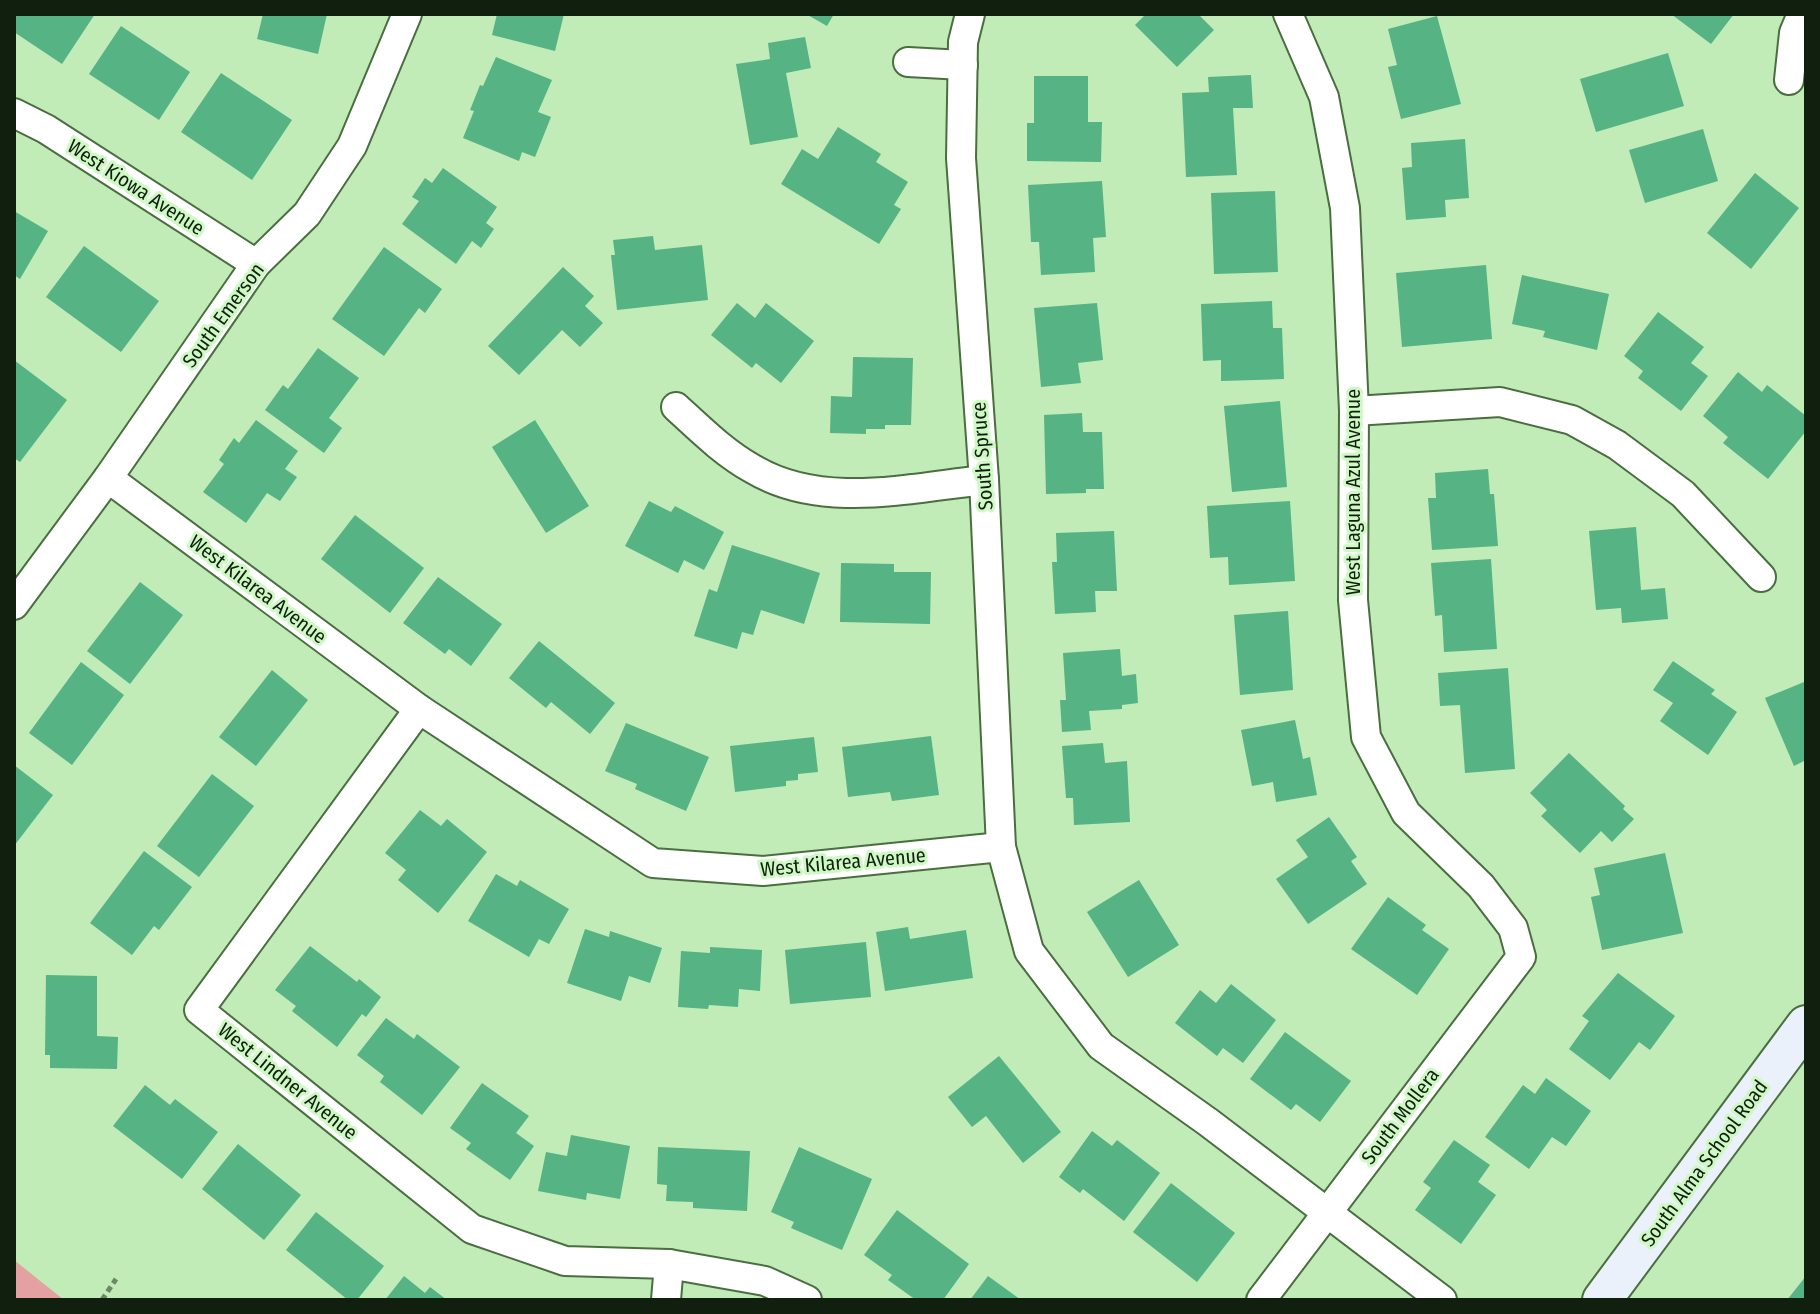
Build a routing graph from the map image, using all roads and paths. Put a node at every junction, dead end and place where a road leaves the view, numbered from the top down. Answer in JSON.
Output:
{"nodes":[{"id":1,"x":407,"y":14,"type":"edge"},
{"id":2,"x":970,"y":14,"type":"edge"},
{"id":3,"x":1288,"y":14,"type":"edge"},
{"id":4,"x":1802,"y":14,"type":"edge"},
{"id":5,"x":908,"y":62,"type":"dead end"},
{"id":6,"x":963,"y":65,"type":"junction"},
{"id":7,"x":1789,"y":80,"type":"dead end"},
{"id":8,"x":14,"y":113,"type":"edge"},
{"id":9,"x":256,"y":264,"type":"junction"},
{"id":10,"x":676,"y":407,"type":"dead end"},
{"id":11,"x":1354,"y":411,"type":"junction"},
{"id":12,"x":108,"y":478,"type":"junction"},
{"id":13,"x":984,"y":480,"type":"junction"},
{"id":14,"x":1761,"y":577,"type":"dead end"},
{"id":15,"x":14,"y":605,"type":"edge"},
{"id":16,"x":419,"y":709,"type":"junction"},
{"id":17,"x":1001,"y":847,"type":"junction"},
{"id":18,"x":1513,"y":928,"type":"joint"},
{"id":19,"x":1806,"y":1025,"type":"edge"},
{"id":20,"x":1327,"y":1212,"type":"junction"},
{"id":21,"x":669,"y":1264,"type":"junction"},
{"id":22,"x":116,"y":1279,"type":"dead end"},
{"id":23,"x":102,"y":1300,"type":"edge"},
{"id":24,"x":666,"y":1300,"type":"edge"},
{"id":25,"x":807,"y":1300,"type":"edge"},
{"id":26,"x":1261,"y":1300,"type":"edge"},
{"id":27,"x":1442,"y":1300,"type":"edge"},
{"id":28,"x":1602,"y":1300,"type":"edge"}],
"edges":[{"from":1,"to":9,"type":"street","name":"South Emerson"},
{"from":2,"to":6,"type":"street","name":"South Spruce"},
{"from":3,"to":11,"type":"street","name":"West Laguna Azul Avenue"},
{"from":4,"to":7,"type":"street"},
{"from":5,"to":6,"type":"street"},
{"from":6,"to":13,"type":"street","name":"South Spruce"},
{"from":8,"to":9,"type":"street","name":"West Kiowa Avenue"},
{"from":9,"to":12,"type":"street","name":"South Emerson"},
{"from":10,"to":13,"type":"street"},
{"from":11,"to":14,"type":"street"},
{"from":11,"to":18,"type":"street","name":"West Laguna Azul Avenue"},
{"from":12,"to":15,"type":"street","name":"South Emerson"},
{"from":12,"to":16,"type":"street","name":"West Kilarea Avenue"},
{"from":13,"to":17,"type":"street","name":"South Spruce"},
{"from":16,"to":17,"type":"street","name":"West Kilarea Avenue"},
{"from":16,"to":21,"type":"street","name":"West Lindner Avenue"},
{"from":17,"to":20,"type":"street"},
{"from":18,"to":20,"type":"street","name":"South Mollera"},
{"from":19,"to":28,"type":"main road","name":"South Alma School Road"},
{"from":20,"to":26,"type":"street","name":"South Mollera"},
{"from":20,"to":27,"type":"street"},
{"from":21,"to":24,"type":"street"},
{"from":21,"to":25,"type":"street","name":"West Lindner Avenue"},
{"from":22,"to":23,"type":"path"}]}
